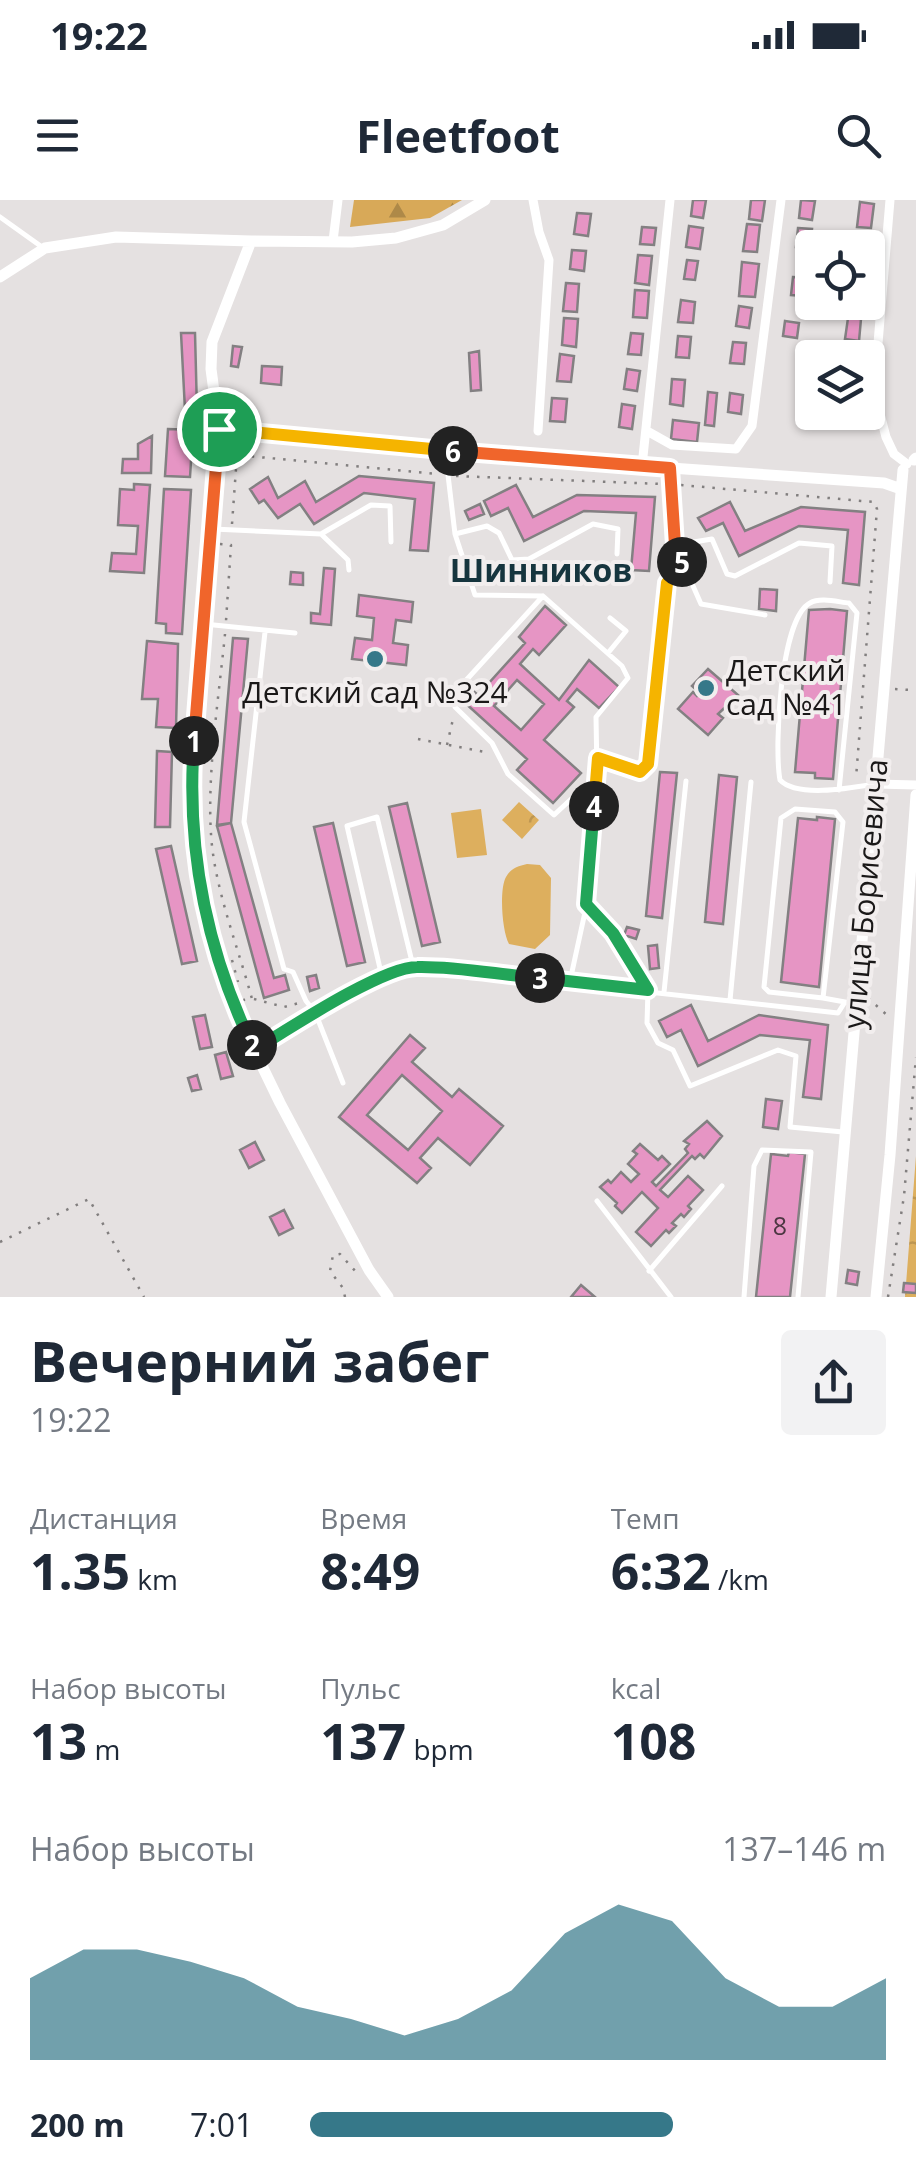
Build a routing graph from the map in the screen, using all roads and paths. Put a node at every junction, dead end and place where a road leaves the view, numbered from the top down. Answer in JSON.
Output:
{"nodes":[{"id":1,"x":338,"y":200,"type":"edge"},
{"id":2,"x":486,"y":200,"type":"edge"},
{"id":3,"x":533,"y":200,"type":"edge"},
{"id":4,"x":670,"y":200,"type":"edge"},
{"id":5,"x":781,"y":200,"type":"edge"},
{"id":6,"x":890,"y":200,"type":"edge"},
{"id":7,"x":0,"y":216,"type":"edge"},
{"id":8,"x":334,"y":241,"type":"junction"},
{"id":9,"x":251,"y":242,"type":"junction"},
{"id":10,"x":45,"y":248,"type":"junction"},
{"id":11,"x":0,"y":277,"type":"edge"},
{"id":12,"x":219,"y":429,"type":"junction"},
{"id":13,"x":538,"y":431,"type":"dead end"},
{"id":14,"x":647,"y":432,"type":"junction"},
{"id":15,"x":449,"y":450,"type":"junction"},
{"id":16,"x":911,"y":462,"type":"edge"},
{"id":17,"x":642,"y":466,"type":"junction"},
{"id":18,"x":670,"y":468,"type":"junction"},
{"id":19,"x":884,"y":484,"type":"junction"},
{"id":20,"x":902,"y":490,"type":"junction"},
{"id":21,"x":913,"y":502,"type":"dead end"},
{"id":22,"x":221,"y":512,"type":"dead end"},
{"id":23,"x":232,"y":513,"type":"dead end"},
{"id":24,"x":213,"y":528,"type":"junction"},
{"id":25,"x":321,"y":534,"type":"junction"},
{"id":26,"x":456,"y":534,"type":"junction"},
{"id":27,"x":391,"y":542,"type":"dead end"},
{"id":28,"x":220,"y":544,"type":"dead end"},
{"id":29,"x":675,"y":545,"type":"junction"},
{"id":30,"x":618,"y":554,"type":"dead end"},
{"id":31,"x":683,"y":564,"type":"junction"},
{"id":32,"x":349,"y":570,"type":"dead end"},
{"id":33,"x":830,"y":582,"type":"dead end"},
{"id":34,"x":544,"y":596,"type":"junction"},
{"id":35,"x":765,"y":614,"type":"dead end"},
{"id":36,"x":610,"y":618,"type":"dead end"},
{"id":37,"x":203,"y":624,"type":"junction"},
{"id":38,"x":226,"y":628,"type":"junction"},
{"id":39,"x":264,"y":632,"type":"junction"},
{"id":40,"x":295,"y":633,"type":"dead end"},
{"id":41,"x":608,"y":653,"type":"junction"},
{"id":42,"x":862,"y":686,"type":"dead end"},
{"id":43,"x":870,"y":687,"type":"dead end"},
{"id":44,"x":894,"y":689,"type":"dead end"},
{"id":45,"x":911,"y":690,"type":"dead end"},
{"id":46,"x":456,"y":708,"type":"junction"},
{"id":47,"x":418,"y":739,"type":"dead end"},
{"id":48,"x":447,"y":747,"type":"junction"},
{"id":49,"x":494,"y":753,"type":"dead end"},
{"id":50,"x":598,"y":758,"type":"junction"},
{"id":51,"x":597,"y":774,"type":"junction"},
{"id":52,"x":686,"y":781,"type":"dead end"},
{"id":53,"x":750,"y":782,"type":"dead end"},
{"id":54,"x":876,"y":784,"type":"junction"},
{"id":55,"x":916,"y":786,"type":"edge"},
{"id":56,"x":839,"y":790,"type":"junction"},
{"id":57,"x":916,"y":796,"type":"edge"},
{"id":58,"x":586,"y":904,"type":"junction"},
{"id":59,"x":414,"y":966,"type":"junction"},
{"id":60,"x":382,"y":978,"type":"junction"},
{"id":61,"x":570,"y":981,"type":"junction"},
{"id":62,"x":867,"y":987,"type":"dead end"},
{"id":63,"x":648,"y":990,"type":"junction"},
{"id":64,"x":664,"y":992,"type":"junction"},
{"id":65,"x":822,"y":998,"type":"junction"},
{"id":66,"x":252,"y":999,"type":"junction"},
{"id":67,"x":730,"y":1000,"type":"junction"},
{"id":68,"x":245,"y":1001,"type":"dead end"},
{"id":69,"x":306,"y":1001,"type":"junction"},
{"id":70,"x":850,"y":1003,"type":"junction"},
{"id":71,"x":316,"y":1012,"type":"junction"},
{"id":72,"x":893,"y":1020,"type":"dead end"},
{"id":73,"x":254,"y":1050,"type":"junction"},
{"id":74,"x":916,"y":1057,"type":"edge"},
{"id":75,"x":343,"y":1083,"type":"dead end"},
{"id":76,"x":846,"y":1132,"type":"junction"},
{"id":77,"x":722,"y":1186,"type":"dead end"},
{"id":78,"x":597,"y":1201,"type":"dead end"},
{"id":79,"x":0,"y":1242,"type":"edge"},
{"id":80,"x":369,"y":1270,"type":"junction"},
{"id":81,"x":650,"y":1271,"type":"junction"},
{"id":82,"x":144,"y":1297,"type":"edge"},
{"id":83,"x":345,"y":1297,"type":"edge"},
{"id":84,"x":388,"y":1297,"type":"edge"},
{"id":85,"x":671,"y":1297,"type":"edge"},
{"id":86,"x":744,"y":1297,"type":"edge"},
{"id":87,"x":798,"y":1297,"type":"edge"},
{"id":88,"x":832,"y":1297,"type":"edge"},
{"id":89,"x":876,"y":1297,"type":"edge"},
{"id":90,"x":888,"y":1297,"type":"edge"}],
"edges":[{"from":1,"to":8,"type":"street"},
{"from":2,"to":8,"type":"street"},
{"from":3,"to":13,"type":"street"},
{"from":4,"to":14,"type":"street"},
{"from":5,"to":14,"type":"street"},
{"from":6,"to":16,"type":"street"},
{"from":7,"to":10,"type":"lane"},
{"from":8,"to":9,"type":"street"},
{"from":9,"to":10,"type":"street"},
{"from":9,"to":12,"type":"street"},
{"from":10,"to":11,"type":"street"},
{"from":12,"to":15,"type":"street"},
{"from":12,"to":24,"type":"street"},
{"from":14,"to":17,"type":"street"},
{"from":15,"to":17,"type":"street"},
{"from":15,"to":26,"type":"lane"},
{"from":16,"to":19,"type":"street"},
{"from":16,"to":20,"type":"street","name":"улица Борисевича"},
{"from":17,"to":18,"type":"street"},
{"from":18,"to":19,"type":"street"},
{"from":18,"to":29,"type":"lane"},
{"from":19,"to":20,"type":"street"},
{"from":20,"to":21,"type":"street"},
{"from":20,"to":54,"type":"street","name":"улица Борисевича"},
{"from":22,"to":23,"type":"path"},
{"from":24,"to":25,"type":"lane"},
{"from":24,"to":37,"type":"street"},
{"from":25,"to":27,"type":"lane"},
{"from":25,"to":32,"type":"lane"},
{"from":26,"to":30,"type":"lane"},
{"from":26,"to":34,"type":"lane"},
{"from":28,"to":38,"type":"path"},
{"from":29,"to":31,"type":"lane"},
{"from":29,"to":33,"type":"lane"},
{"from":31,"to":35,"type":"lane"},
{"from":31,"to":50,"type":"path"},
{"from":34,"to":41,"type":"lane"},
{"from":34,"to":46,"type":"lane"},
{"from":36,"to":41,"type":"lane"},
{"from":37,"to":38,"type":"lane"},
{"from":37,"to":73,"type":"street"},
{"from":38,"to":39,"type":"lane"},
{"from":38,"to":66,"type":"path"},
{"from":39,"to":40,"type":"lane"},
{"from":39,"to":69,"type":"lane"},
{"from":41,"to":50,"type":"lane"},
{"from":42,"to":43,"type":"path"},
{"from":44,"to":45,"type":"path"},
{"from":46,"to":48,"type":"path"},
{"from":46,"to":51,"type":"lane"},
{"from":47,"to":48,"type":"path"},
{"from":48,"to":49,"type":"path"},
{"from":50,"to":51,"type":"lane"},
{"from":51,"to":58,"type":"lane"},
{"from":52,"to":64,"type":"lane"},
{"from":53,"to":67,"type":"lane"},
{"from":54,"to":55,"type":"street"},
{"from":54,"to":56,"type":"lane"},
{"from":54,"to":70,"type":"street","name":"улица Борисевича"},
{"from":56,"to":56,"type":"lane"},
{"from":57,"to":89,"type":"street","name":"улица Борисевича"},
{"from":58,"to":61,"type":"lane"},
{"from":58,"to":63,"type":"lane"},
{"from":59,"to":60,"type":"lane"},
{"from":59,"to":60,"type":"lane"},
{"from":59,"to":61,"type":"lane"},
{"from":60,"to":71,"type":"lane"},
{"from":61,"to":63,"type":"lane"},
{"from":62,"to":72,"type":"path"},
{"from":63,"to":64,"type":"lane"},
{"from":63,"to":76,"type":"lane"},
{"from":64,"to":67,"type":"lane"},
{"from":65,"to":65,"type":"lane"},
{"from":65,"to":70,"type":"lane"},
{"from":66,"to":68,"type":"path"},
{"from":66,"to":69,"type":"path"},
{"from":67,"to":70,"type":"lane"},
{"from":69,"to":71,"type":"lane"},
{"from":70,"to":76,"type":"street","name":"улица Борисевича"},
{"from":71,"to":73,"type":"lane"},
{"from":71,"to":75,"type":"lane"},
{"from":73,"to":80,"type":"street"},
{"from":74,"to":90,"type":"path"},
{"from":76,"to":88,"type":"street","name":"улица Борисевича"},
{"from":77,"to":81,"type":"lane"},
{"from":78,"to":81,"type":"lane"},
{"from":79,"to":82,"type":"path"},
{"from":80,"to":83,"type":"path"},
{"from":80,"to":84,"type":"street"},
{"from":81,"to":85,"type":"lane"},
{"from":86,"to":87,"type":"lane"}]}
